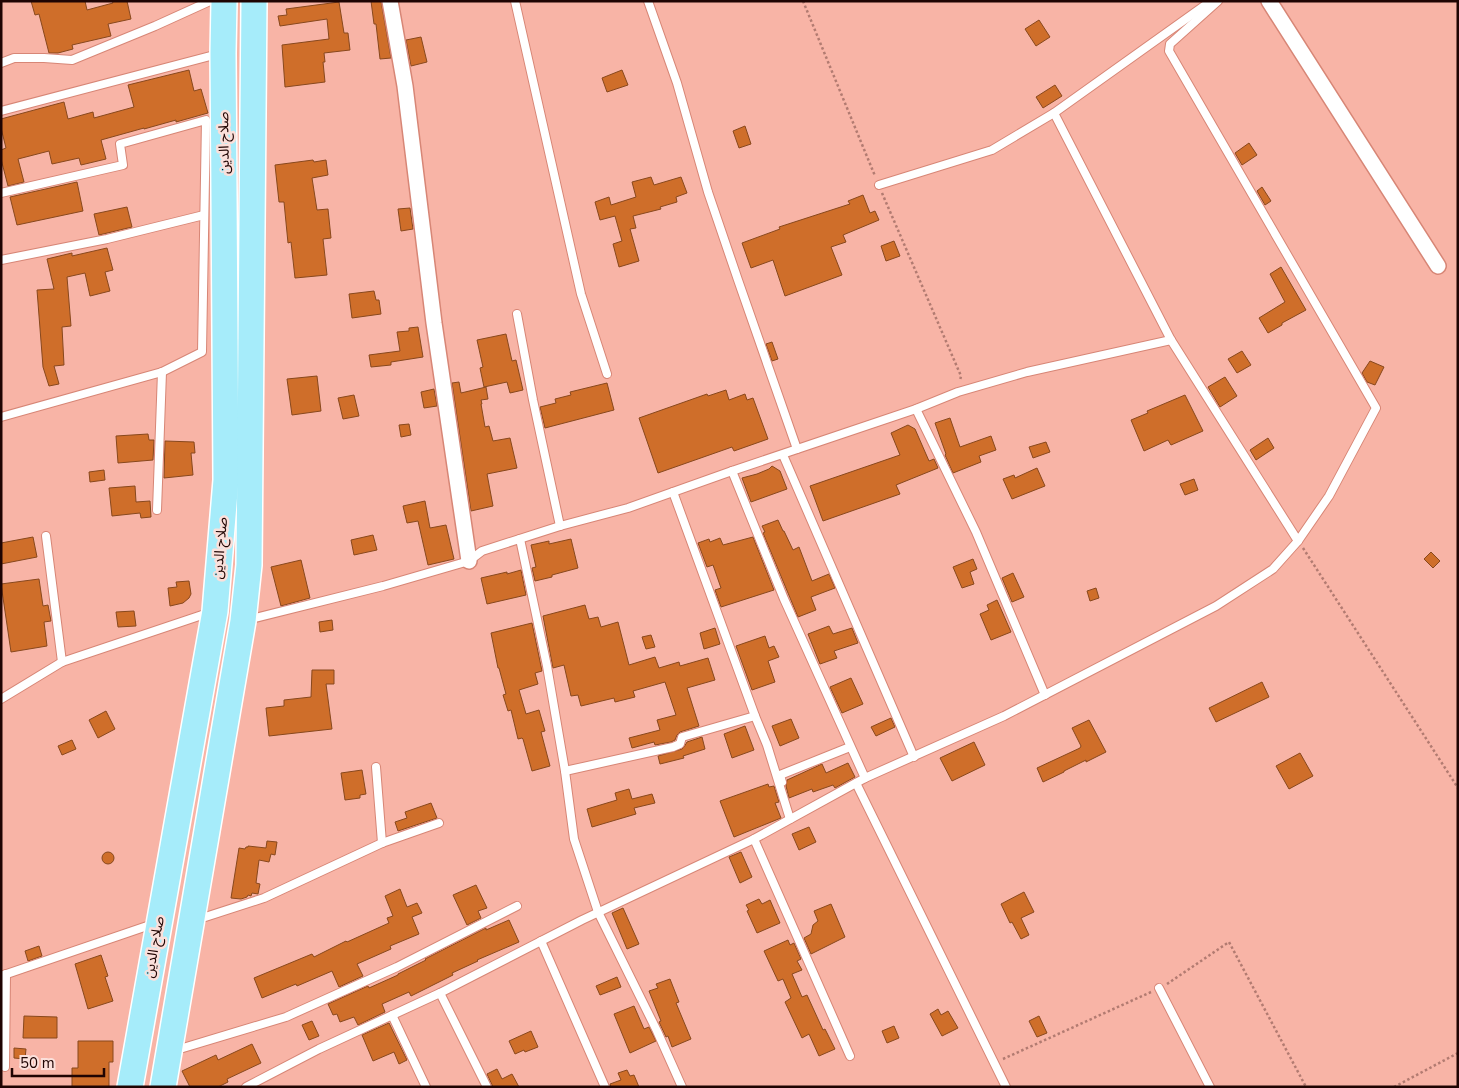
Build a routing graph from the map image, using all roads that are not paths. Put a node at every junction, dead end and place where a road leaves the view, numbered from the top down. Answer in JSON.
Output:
{"nodes":[{"id":1,"x":210,"y":1,"type":"edge"},
{"id":2,"x":224,"y":1,"type":"edge"},
{"id":3,"x":254,"y":1,"type":"edge"},
{"id":4,"x":390,"y":1,"type":"edge"},
{"id":5,"x":515,"y":1,"type":"edge"},
{"id":6,"x":648,"y":1,"type":"edge"},
{"id":7,"x":1211,"y":1,"type":"edge"},
{"id":8,"x":1218,"y":1,"type":"edge"},
{"id":9,"x":1269,"y":1,"type":"edge"},
{"id":10,"x":223,"y":53,"type":"junction"},
{"id":11,"x":1,"y":64,"type":"edge"},
{"id":12,"x":1,"y":111,"type":"edge"},
{"id":13,"x":1054,"y":113,"type":"junction"},
{"id":14,"x":878,"y":185,"type":"road end"},
{"id":15,"x":1,"y":193,"type":"edge"},
{"id":16,"x":204,"y":215,"type":"junction"},
{"id":17,"x":1,"y":260,"type":"edge"},
{"id":18,"x":1438,"y":266,"type":"dead end"},
{"id":19,"x":517,"y":314,"type":"dead end"},
{"id":20,"x":1171,"y":340,"type":"junction"},
{"id":21,"x":162,"y":372,"type":"junction"},
{"id":22,"x":607,"y":374,"type":"dead end"},
{"id":23,"x":916,"y":409,"type":"junction"},
{"id":24,"x":1,"y":417,"type":"edge"},
{"id":25,"x":798,"y":449,"type":"junction"},
{"id":26,"x":783,"y":454,"type":"junction"},
{"id":27,"x":732,"y":471,"type":"junction"},
{"id":28,"x":673,"y":492,"type":"junction"},
{"id":29,"x":157,"y":510,"type":"dead end"},
{"id":30,"x":560,"y":526,"type":"junction"},
{"id":31,"x":46,"y":536,"type":"dead end"},
{"id":32,"x":520,"y":539,"type":"junction"},
{"id":33,"x":1298,"y":541,"type":"junction"},
{"id":34,"x":469,"y":561,"type":"junction"},
{"id":35,"x":215,"y":611,"type":"junction"},
{"id":36,"x":243,"y":621,"type":"junction"},
{"id":37,"x":62,"y":662,"type":"junction"},
{"id":38,"x":1045,"y":695,"type":"junction"},
{"id":39,"x":1,"y":699,"type":"edge"},
{"id":40,"x":755,"y":716,"type":"junction"},
{"id":41,"x":850,"y":747,"type":"junction"},
{"id":42,"x":914,"y":757,"type":"junction"},
{"id":43,"x":376,"y":767,"type":"dead end"},
{"id":44,"x":565,"y":771,"type":"junction"},
{"id":45,"x":865,"y":778,"type":"junction"},
{"id":46,"x":856,"y":783,"type":"junction"},
{"id":47,"x":792,"y":818,"type":"junction"},
{"id":48,"x":439,"y":824,"type":"dead end"},
{"id":49,"x":754,"y":839,"type":"junction"},
{"id":50,"x":382,"y":843,"type":"junction"},
{"id":51,"x":517,"y":906,"type":"dead end"},
{"id":52,"x":598,"y":912,"type":"junction"},
{"id":53,"x":159,"y":922,"type":"junction"},
{"id":54,"x":192,"y":922,"type":"junction"},
{"id":55,"x":541,"y":941,"type":"junction"},
{"id":56,"x":4,"y":975,"type":"edge"},
{"id":57,"x":1159,"y":988,"type":"dead end"},
{"id":58,"x":440,"y":993,"type":"junction"},
{"id":59,"x":392,"y":1015,"type":"junction"},
{"id":60,"x":169,"y":1052,"type":"junction"},
{"id":61,"x":850,"y":1056,"type":"dead end"},
{"id":62,"x":5,"y":1068,"type":"dead end"},
{"id":63,"x":130,"y":1087,"type":"edge"},
{"id":64,"x":163,"y":1087,"type":"edge"},
{"id":65,"x":246,"y":1087,"type":"edge"},
{"id":66,"x":426,"y":1087,"type":"edge"},
{"id":67,"x":487,"y":1087,"type":"edge"},
{"id":68,"x":605,"y":1087,"type":"edge"},
{"id":69,"x":682,"y":1087,"type":"edge"},
{"id":70,"x":1006,"y":1087,"type":"edge"},
{"id":71,"x":1210,"y":1087,"type":"edge"}],
"edges":[{"from":1,"to":11,"type":"lane"},
{"from":2,"to":10,"type":"highway","name":"صلاح الدين"},
{"from":3,"to":36,"type":"highway","name":"صلاح الدين"},
{"from":4,"to":34,"type":"street"},
{"from":5,"to":22,"type":"lane"},
{"from":6,"to":25,"type":"lane"},
{"from":7,"to":13,"type":"lane"},
{"from":8,"to":33,"type":"lane"},
{"from":9,"to":18,"type":"street"},
{"from":10,"to":12,"type":"lane"},
{"from":10,"to":35,"type":"highway","name":"صلاح الدين"},
{"from":13,"to":14,"type":"lane"},
{"from":13,"to":20,"type":"lane"},
{"from":15,"to":16,"type":"lane"},
{"from":16,"to":17,"type":"lane"},
{"from":16,"to":21,"type":"lane"},
{"from":19,"to":30,"type":"lane"},
{"from":20,"to":23,"type":"lane"},
{"from":20,"to":33,"type":"lane"},
{"from":21,"to":24,"type":"lane"},
{"from":21,"to":29,"type":"lane"},
{"from":23,"to":25,"type":"lane"},
{"from":23,"to":38,"type":"lane"},
{"from":25,"to":26,"type":"lane"},
{"from":26,"to":27,"type":"lane"},
{"from":26,"to":42,"type":"lane"},
{"from":27,"to":28,"type":"lane"},
{"from":27,"to":41,"type":"lane"},
{"from":28,"to":30,"type":"lane"},
{"from":28,"to":40,"type":"lane"},
{"from":30,"to":32,"type":"lane"},
{"from":31,"to":37,"type":"lane"},
{"from":32,"to":34,"type":"lane"},
{"from":32,"to":44,"type":"lane"},
{"from":33,"to":38,"type":"lane"},
{"from":34,"to":36,"type":"lane"},
{"from":35,"to":37,"type":"lane"},
{"from":35,"to":53,"type":"highway","name":"صلاح الدين"},
{"from":36,"to":54,"type":"highway","name":"صلاح الدين"},
{"from":37,"to":39,"type":"lane"},
{"from":38,"to":42,"type":"lane"},
{"from":40,"to":44,"type":"lane"},
{"from":40,"to":47,"type":"lane"},
{"from":41,"to":45,"type":"lane"},
{"from":41,"to":47,"type":"lane"},
{"from":42,"to":45,"type":"lane"},
{"from":43,"to":50,"type":"lane"},
{"from":44,"to":52,"type":"lane"},
{"from":45,"to":46,"type":"lane"},
{"from":46,"to":47,"type":"lane"},
{"from":46,"to":70,"type":"lane"},
{"from":47,"to":49,"type":"lane"},
{"from":48,"to":50,"type":"lane"},
{"from":49,"to":52,"type":"lane"},
{"from":49,"to":61,"type":"lane"},
{"from":50,"to":54,"type":"lane"},
{"from":51,"to":60,"type":"lane"},
{"from":52,"to":55,"type":"lane"},
{"from":52,"to":69,"type":"lane"},
{"from":53,"to":56,"type":"lane"},
{"from":53,"to":63,"type":"highway","name":"صلاح الدين"},
{"from":54,"to":60,"type":"highway","name":"صلاح الدين"},
{"from":55,"to":58,"type":"lane"},
{"from":55,"to":68,"type":"lane"},
{"from":56,"to":62,"type":"lane"},
{"from":57,"to":71,"type":"lane"},
{"from":58,"to":59,"type":"lane"},
{"from":58,"to":67,"type":"lane"},
{"from":59,"to":65,"type":"lane"},
{"from":59,"to":66,"type":"lane"},
{"from":60,"to":64,"type":"highway","name":"صلاح الدين"}]}
